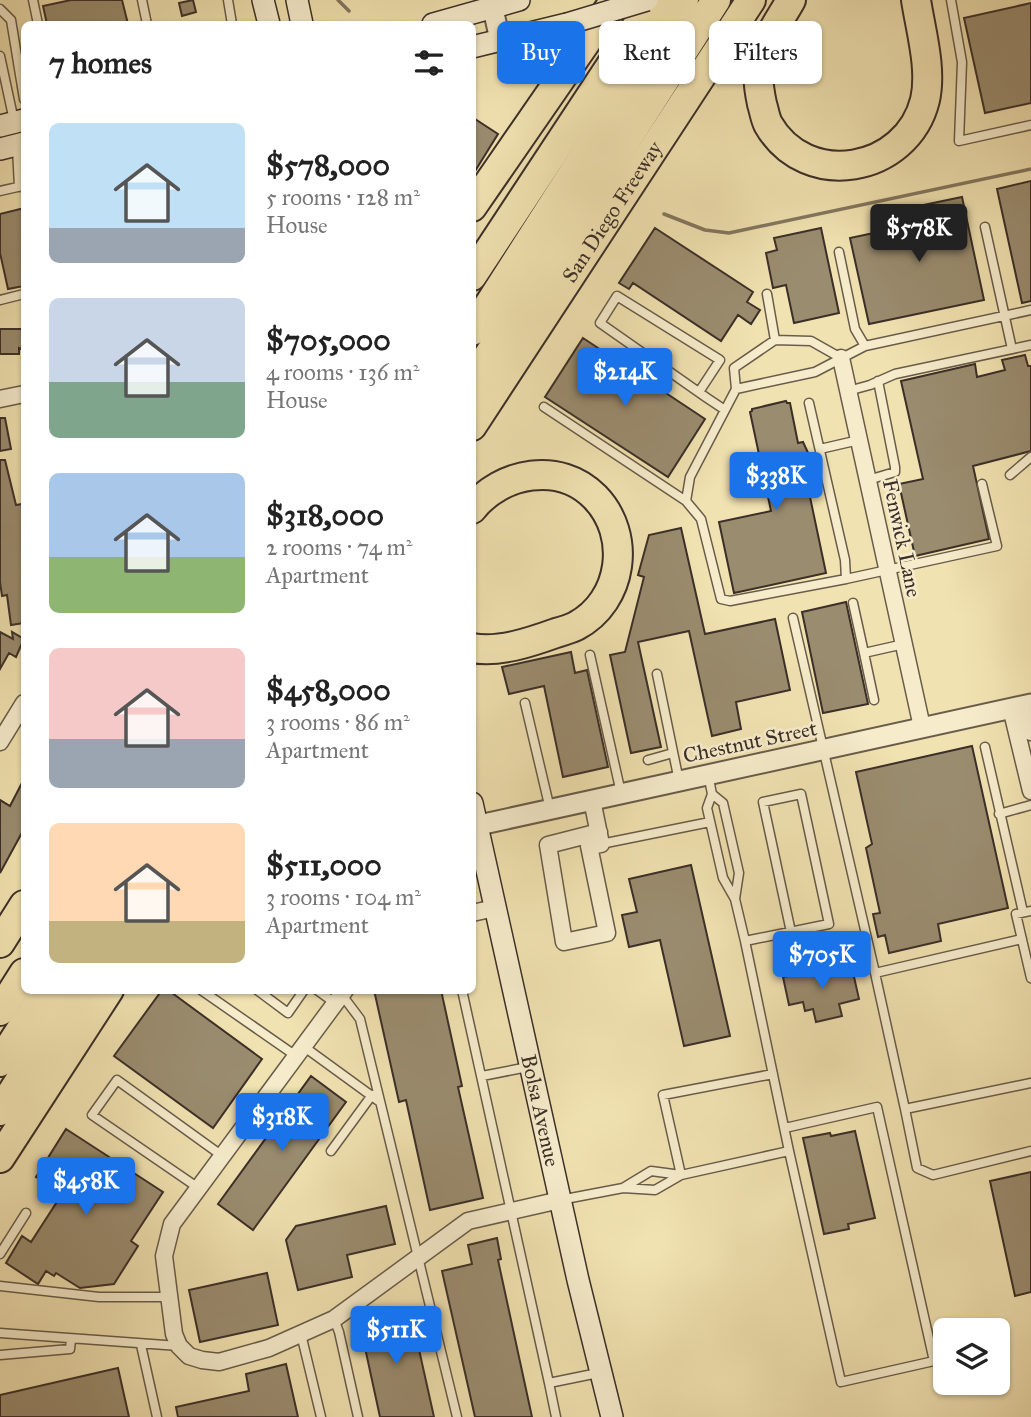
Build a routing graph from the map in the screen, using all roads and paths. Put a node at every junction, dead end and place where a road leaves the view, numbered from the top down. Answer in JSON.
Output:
{"nodes":[{"id":1,"x":33,"y":0,"type":"edge"},
{"id":2,"x":142,"y":0,"type":"edge"},
{"id":3,"x":228,"y":0,"type":"edge"},
{"id":4,"x":263,"y":0,"type":"edge"},
{"id":5,"x":296,"y":0,"type":"edge"},
{"id":6,"x":519,"y":0,"type":"edge"},
{"id":7,"x":615,"y":0,"type":"edge"},
{"id":8,"x":648,"y":0,"type":"edge"},
{"id":9,"x":654,"y":0,"type":"edge"},
{"id":10,"x":684,"y":0,"type":"edge"},
{"id":11,"x":716,"y":0,"type":"edge"},
{"id":12,"x":751,"y":0,"type":"edge"},
{"id":13,"x":791,"y":0,"type":"edge"},
{"id":14,"x":916,"y":0,"type":"edge"},
{"id":15,"x":951,"y":0,"type":"edge"},
{"id":16,"x":491,"y":4,"type":"edge"},
{"id":17,"x":0,"y":9,"type":"edge"},
{"id":18,"x":37,"y":21,"type":"edge"},
{"id":19,"x":146,"y":21,"type":"edge"},
{"id":20,"x":233,"y":21,"type":"edge"},
{"id":21,"x":268,"y":21,"type":"edge"},
{"id":22,"x":301,"y":21,"type":"edge"},
{"id":23,"x":442,"y":21,"type":"edge"},
{"id":24,"x":577,"y":21,"type":"edge"},
{"id":25,"x":640,"y":21,"type":"edge"},
{"id":26,"x":497,"y":31,"type":"edge"},
{"id":27,"x":497,"y":41,"type":"edge"},
{"id":28,"x":476,"y":46,"type":"edge"},
{"id":29,"x":0,"y":56,"type":"edge"},
{"id":30,"x":21,"y":81,"type":"edge"},
{"id":31,"x":599,"y":84,"type":"edge"},
{"id":32,"x":606,"y":84,"type":"edge"},
{"id":33,"x":13,"y":123,"type":"edge"},
{"id":34,"x":1031,"y":125,"type":"edge"},
{"id":35,"x":14,"y":145,"type":"edge"},
{"id":36,"x":21,"y":181,"type":"edge"},
{"id":37,"x":21,"y":186,"type":"edge"},
{"id":38,"x":0,"y":191,"type":"edge"},
{"id":39,"x":476,"y":202,"type":"edge"},
{"id":40,"x":549,"y":212,"type":"junction"},
{"id":41,"x":985,"y":227,"type":"dead end"},
{"id":42,"x":839,"y":252,"type":"dead end"},
{"id":43,"x":476,"y":270,"type":"edge"},
{"id":44,"x":767,"y":294,"type":"dead end"},
{"id":45,"x":21,"y":295,"type":"edge"},
{"id":46,"x":0,"y":300,"type":"edge"},
{"id":47,"x":1031,"y":310,"type":"edge"},
{"id":48,"x":1004,"y":316,"type":"junction"},
{"id":49,"x":476,"y":325,"type":"edge"},
{"id":50,"x":775,"y":340,"type":"junction"},
{"id":51,"x":1031,"y":345,"type":"edge"},
{"id":52,"x":865,"y":346,"type":"junction"},
{"id":53,"x":1012,"y":349,"type":"junction"},
{"id":54,"x":841,"y":358,"type":"junction"},
{"id":55,"x":720,"y":360,"type":"junction"},
{"id":56,"x":734,"y":368,"type":"junction"},
{"id":57,"x":476,"y":375,"type":"edge"},
{"id":58,"x":878,"y":382,"type":"junction"},
{"id":59,"x":736,"y":389,"type":"junction"},
{"id":60,"x":848,"y":391,"type":"junction"},
{"id":61,"x":699,"y":392,"type":"junction"},
{"id":62,"x":21,"y":395,"type":"edge"},
{"id":63,"x":0,"y":400,"type":"edge"},
{"id":64,"x":809,"y":403,"type":"dead end"},
{"id":65,"x":544,"y":407,"type":"dead end"},
{"id":66,"x":725,"y":411,"type":"junction"},
{"id":67,"x":476,"y":420,"type":"edge"},
{"id":68,"x":859,"y":440,"type":"junction"},
{"id":69,"x":820,"y":449,"type":"junction"},
{"id":70,"x":1031,"y":457,"type":"edge"},
{"id":71,"x":1010,"y":475,"type":"dead end"},
{"id":72,"x":868,"y":480,"type":"junction"},
{"id":73,"x":982,"y":484,"type":"dead end"},
{"id":74,"x":686,"y":501,"type":"junction"},
{"id":75,"x":476,"y":504,"type":"edge"},
{"id":76,"x":888,"y":572,"type":"junction"},
{"id":77,"x":846,"y":579,"type":"junction"},
{"id":78,"x":853,"y":603,"type":"dead end"},
{"id":79,"x":793,"y":618,"type":"dead end"},
{"id":80,"x":904,"y":644,"type":"junction"},
{"id":81,"x":476,"y":648,"type":"edge"},
{"id":82,"x":864,"y":653,"type":"junction"},
{"id":83,"x":590,"y":655,"type":"dead end"},
{"id":84,"x":657,"y":674,"type":"dead end"},
{"id":85,"x":874,"y":699,"type":"dead end"},
{"id":86,"x":526,"y":703,"type":"dead end"},
{"id":87,"x":1022,"y":706,"type":"edge"},
{"id":88,"x":21,"y":708,"type":"edge"},
{"id":89,"x":922,"y":727,"type":"junction"},
{"id":90,"x":1031,"y":732,"type":"edge"},
{"id":91,"x":0,"y":743,"type":"edge"},
{"id":92,"x":985,"y":747,"type":"dead end"},
{"id":93,"x":824,"y":749,"type":"junction"},
{"id":94,"x":673,"y":753,"type":"junction"},
{"id":95,"x":648,"y":760,"type":"dead end"},
{"id":96,"x":708,"y":774,"type":"junction"},
{"id":97,"x":679,"y":781,"type":"junction"},
{"id":98,"x":1031,"y":791,"type":"edge"},
{"id":99,"x":621,"y":793,"type":"junction"},
{"id":100,"x":712,"y":794,"type":"junction"},
{"id":101,"x":592,"y":800,"type":"junction"},
{"id":102,"x":1031,"y":805,"type":"edge"},
{"id":103,"x":550,"y":809,"type":"junction"},
{"id":104,"x":999,"y":814,"type":"junction"},
{"id":105,"x":476,"y":816,"type":"edge"},
{"id":106,"x":710,"y":822,"type":"junction"},
{"id":107,"x":479,"y":825,"type":"junction"},
{"id":108,"x":600,"y":838,"type":"junction"},
{"id":109,"x":735,"y":899,"type":"junction"},
{"id":110,"x":495,"y":908,"type":"junction"},
{"id":111,"x":21,"y":910,"type":"edge"},
{"id":112,"x":1027,"y":911,"type":"edge"},
{"id":113,"x":476,"y":912,"type":"edge"},
{"id":114,"x":792,"y":932,"type":"junction"},
{"id":115,"x":1022,"y":939,"type":"junction"},
{"id":116,"x":745,"y":942,"type":"junction"},
{"id":117,"x":0,"y":943,"type":"edge"},
{"id":118,"x":875,"y":973,"type":"junction"},
{"id":119,"x":21,"y":978,"type":"edge"},
{"id":120,"x":1031,"y":978,"type":"edge"},
{"id":121,"x":43,"y":994,"type":"edge"},
{"id":122,"x":76,"y":994,"type":"edge"},
{"id":123,"x":106,"y":994,"type":"edge"},
{"id":124,"x":207,"y":994,"type":"edge"},
{"id":125,"x":262,"y":994,"type":"edge"},
{"id":126,"x":301,"y":994,"type":"edge"},
{"id":127,"x":463,"y":994,"type":"edge"},
{"id":128,"x":341,"y":996,"type":"edge"},
{"id":129,"x":0,"y":1011,"type":"edge"},
{"id":130,"x":299,"y":1051,"type":"junction"},
{"id":131,"x":0,"y":1062,"type":"edge"},
{"id":132,"x":531,"y":1066,"type":"junction"},
{"id":133,"x":773,"y":1074,"type":"junction"},
{"id":134,"x":482,"y":1076,"type":"junction"},
{"id":135,"x":1031,"y":1083,"type":"edge"},
{"id":136,"x":372,"y":1095,"type":"junction"},
{"id":137,"x":381,"y":1102,"type":"junction"},
{"id":138,"x":905,"y":1109,"type":"junction"},
{"id":139,"x":0,"y":1111,"type":"edge"},
{"id":140,"x":785,"y":1128,"type":"junction"},
{"id":141,"x":331,"y":1151,"type":"dead end"},
{"id":142,"x":789,"y":1151,"type":"junction"},
{"id":143,"x":1031,"y":1151,"type":"edge"},
{"id":144,"x":221,"y":1155,"type":"junction"},
{"id":145,"x":0,"y":1158,"type":"edge"},
{"id":146,"x":681,"y":1175,"type":"junction"},
{"id":147,"x":197,"y":1187,"type":"junction"},
{"id":148,"x":622,"y":1188,"type":"junction"},
{"id":149,"x":560,"y":1200,"type":"junction"},
{"id":150,"x":512,"y":1211,"type":"junction"},
{"id":151,"x":26,"y":1213,"type":"dead end"},
{"id":152,"x":0,"y":1254,"type":"edge"},
{"id":153,"x":418,"y":1258,"type":"junction"},
{"id":154,"x":0,"y":1286,"type":"edge"},
{"id":155,"x":169,"y":1297,"type":"junction"},
{"id":156,"x":334,"y":1319,"type":"junction"},
{"id":157,"x":0,"y":1333,"type":"edge"},
{"id":158,"x":301,"y":1334,"type":"junction"},
{"id":159,"x":71,"y":1339,"type":"junction"},
{"id":160,"x":141,"y":1345,"type":"junction"},
{"id":161,"x":179,"y":1346,"type":"junction"},
{"id":162,"x":0,"y":1355,"type":"edge"},
{"id":163,"x":601,"y":1373,"type":"junction"},
{"id":164,"x":549,"y":1383,"type":"junction"},
{"id":165,"x":157,"y":1417,"type":"edge"},
{"id":166,"x":321,"y":1417,"type":"edge"},
{"id":167,"x":358,"y":1417,"type":"edge"},
{"id":168,"x":457,"y":1417,"type":"edge"},
{"id":169,"x":556,"y":1417,"type":"edge"},
{"id":170,"x":612,"y":1417,"type":"edge"}],
"edges":[{"from":1,"to":18,"type":"lane"},
{"from":2,"to":19,"type":"lane"},
{"from":3,"to":20,"type":"lane"},
{"from":4,"to":21,"type":"main road"},
{"from":5,"to":22,"type":"main road"},
{"from":6,"to":16,"type":"main road"},
{"from":7,"to":39,"type":"highway"},
{"from":8,"to":24,"type":"main road","bridge":true},
{"from":9,"to":25,"type":"highway"},
{"from":10,"to":40,"type":"highway"},
{"from":11,"to":57,"type":"highway"},
{"from":12,"to":67,"type":"highway","name":"San Diego Freeway"},
{"from":13,"to":14,"type":"highway"},
{"from":15,"to":34,"type":"lane"},
{"from":16,"to":23,"type":"main road"},
{"from":16,"to":26,"type":"street"},
{"from":17,"to":30,"type":"lane"},
{"from":27,"to":28,"type":"main road"},
{"from":29,"to":33,"type":"lane"},
{"from":31,"to":43,"type":"highway"},
{"from":32,"to":40,"type":"highway"},
{"from":33,"to":35,"type":"lane"},
{"from":35,"to":36,"type":"lane"},
{"from":37,"to":38,"type":"lane"},
{"from":40,"to":49,"type":"highway"},
{"from":41,"to":48,"type":"lane"},
{"from":42,"to":52,"type":"lane"},
{"from":44,"to":50,"type":"lane"},
{"from":45,"to":46,"type":"lane"},
{"from":47,"to":48,"type":"lane"},
{"from":48,"to":52,"type":"lane"},
{"from":48,"to":53,"type":"lane"},
{"from":50,"to":54,"type":"lane"},
{"from":50,"to":56,"type":"lane"},
{"from":51,"to":53,"type":"lane"},
{"from":52,"to":54,"type":"lane"},
{"from":53,"to":58,"type":"lane"},
{"from":54,"to":59,"type":"lane"},
{"from":54,"to":60,"type":"street","name":"Fenwick Lane"},
{"from":55,"to":56,"type":"lane"},
{"from":55,"to":61,"type":"lane"},
{"from":55,"to":61,"type":"lane"},
{"from":56,"to":59,"type":"lane"},
{"from":58,"to":60,"type":"lane"},
{"from":58,"to":72,"type":"lane"},
{"from":59,"to":66,"type":"lane"},
{"from":60,"to":68,"type":"street","name":"Fenwick Lane"},
{"from":61,"to":66,"type":"lane"},
{"from":62,"to":63,"type":"street"},
{"from":64,"to":69,"type":"lane"},
{"from":65,"to":74,"type":"lane"},
{"from":66,"to":74,"type":"lane"},
{"from":68,"to":69,"type":"lane"},
{"from":68,"to":72,"type":"street","name":"Fenwick Lane"},
{"from":69,"to":77,"type":"lane"},
{"from":70,"to":71,"type":"lane"},
{"from":72,"to":76,"type":"street","name":"Fenwick Lane"},
{"from":73,"to":76,"type":"lane"},
{"from":74,"to":77,"type":"lane"},
{"from":75,"to":81,"type":"highway"},
{"from":76,"to":77,"type":"lane"},
{"from":76,"to":80,"type":"street","name":"Fenwick Lane"},
{"from":78,"to":82,"type":"lane"},
{"from":79,"to":93,"type":"lane"},
{"from":80,"to":82,"type":"lane"},
{"from":80,"to":89,"type":"street","name":"Fenwick Lane"},
{"from":82,"to":85,"type":"lane"},
{"from":83,"to":99,"type":"lane"},
{"from":84,"to":94,"type":"lane"},
{"from":86,"to":103,"type":"lane"},
{"from":87,"to":89,"type":"street","name":"Chestnut Street"},
{"from":87,"to":90,"type":"street"},
{"from":87,"to":98,"type":"street"},
{"from":88,"to":91,"type":"street"},
{"from":89,"to":93,"type":"street","name":"Chestnut Street"},
{"from":92,"to":104,"type":"lane"},
{"from":93,"to":96,"type":"street","name":"Chestnut Street"},
{"from":93,"to":118,"type":"lane"},
{"from":94,"to":95,"type":"lane"},
{"from":94,"to":97,"type":"lane"},
{"from":96,"to":97,"type":"street","name":"Chestnut Street"},
{"from":96,"to":100,"type":"lane"},
{"from":97,"to":99,"type":"street","name":"Chestnut Street"},
{"from":99,"to":101,"type":"street","name":"Chestnut Street"},
{"from":100,"to":106,"type":"lane"},
{"from":100,"to":109,"type":"lane"},
{"from":101,"to":103,"type":"street","name":"Chestnut Street"},
{"from":101,"to":108,"type":"street"},
{"from":102,"to":104,"type":"lane"},
{"from":103,"to":107,"type":"street","name":"Chestnut Street"},
{"from":104,"to":112,"type":"lane"},
{"from":105,"to":107,"type":"main road","name":"Bolsa Avenue"},
{"from":106,"to":108,"type":"lane"},
{"from":106,"to":109,"type":"lane"},
{"from":107,"to":110,"type":"main road","name":"Bolsa Avenue"},
{"from":108,"to":108,"type":"street"},
{"from":109,"to":116,"type":"lane"},
{"from":110,"to":113,"type":"street"},
{"from":110,"to":132,"type":"main road","name":"Bolsa Avenue"},
{"from":111,"to":117,"type":"highway"},
{"from":112,"to":115,"type":"lane"},
{"from":114,"to":114,"type":"lane"},
{"from":114,"to":116,"type":"lane"},
{"from":115,"to":118,"type":"lane"},
{"from":115,"to":120,"type":"lane"},
{"from":116,"to":133,"type":"lane"},
{"from":118,"to":138,"type":"lane"},
{"from":119,"to":129,"type":"highway"},
{"from":121,"to":131,"type":"highway"},
{"from":122,"to":139,"type":"highway"},
{"from":123,"to":145,"type":"highway"},
{"from":124,"to":130,"type":"lane"},
{"from":125,"to":126,"type":"lane"},
{"from":127,"to":134,"type":"lane"},
{"from":128,"to":130,"type":"street"},
{"from":128,"to":137,"type":"lane"},
{"from":130,"to":136,"type":"lane"},
{"from":130,"to":144,"type":"street"},
{"from":132,"to":134,"type":"lane"},
{"from":132,"to":149,"type":"main road","name":"Bolsa Avenue"},
{"from":133,"to":140,"type":"lane"},
{"from":133,"to":146,"type":"lane"},
{"from":134,"to":150,"type":"lane"},
{"from":135,"to":138,"type":"lane"},
{"from":136,"to":137,"type":"lane"},
{"from":136,"to":141,"type":"lane"},
{"from":137,"to":153,"type":"lane"},
{"from":138,"to":143,"type":"lane"},
{"from":140,"to":142,"type":"lane"},
{"from":140,"to":142,"type":"lane"},
{"from":142,"to":146,"type":"lane"},
{"from":144,"to":147,"type":"street"},
{"from":144,"to":147,"type":"lane"},
{"from":146,"to":148,"type":"lane"},
{"from":146,"to":148,"type":"lane"},
{"from":147,"to":155,"type":"street"},
{"from":148,"to":149,"type":"lane"},
{"from":149,"to":150,"type":"street"},
{"from":149,"to":163,"type":"main road","name":"Bolsa Avenue"},
{"from":150,"to":153,"type":"street"},
{"from":150,"to":164,"type":"lane"},
{"from":151,"to":152,"type":"lane"},
{"from":153,"to":156,"type":"street"},
{"from":153,"to":168,"type":"lane"},
{"from":154,"to":155,"type":"lane"},
{"from":155,"to":161,"type":"street"},
{"from":156,"to":158,"type":"street"},
{"from":156,"to":167,"type":"lane"},
{"from":157,"to":159,"type":"lane"},
{"from":158,"to":161,"type":"street"},
{"from":158,"to":166,"type":"lane"},
{"from":159,"to":160,"type":"lane"},
{"from":159,"to":162,"type":"lane"},
{"from":160,"to":161,"type":"lane"},
{"from":160,"to":165,"type":"lane"},
{"from":163,"to":164,"type":"lane"},
{"from":163,"to":170,"type":"main road","name":"Bolsa Avenue"},
{"from":164,"to":169,"type":"lane"}]}
